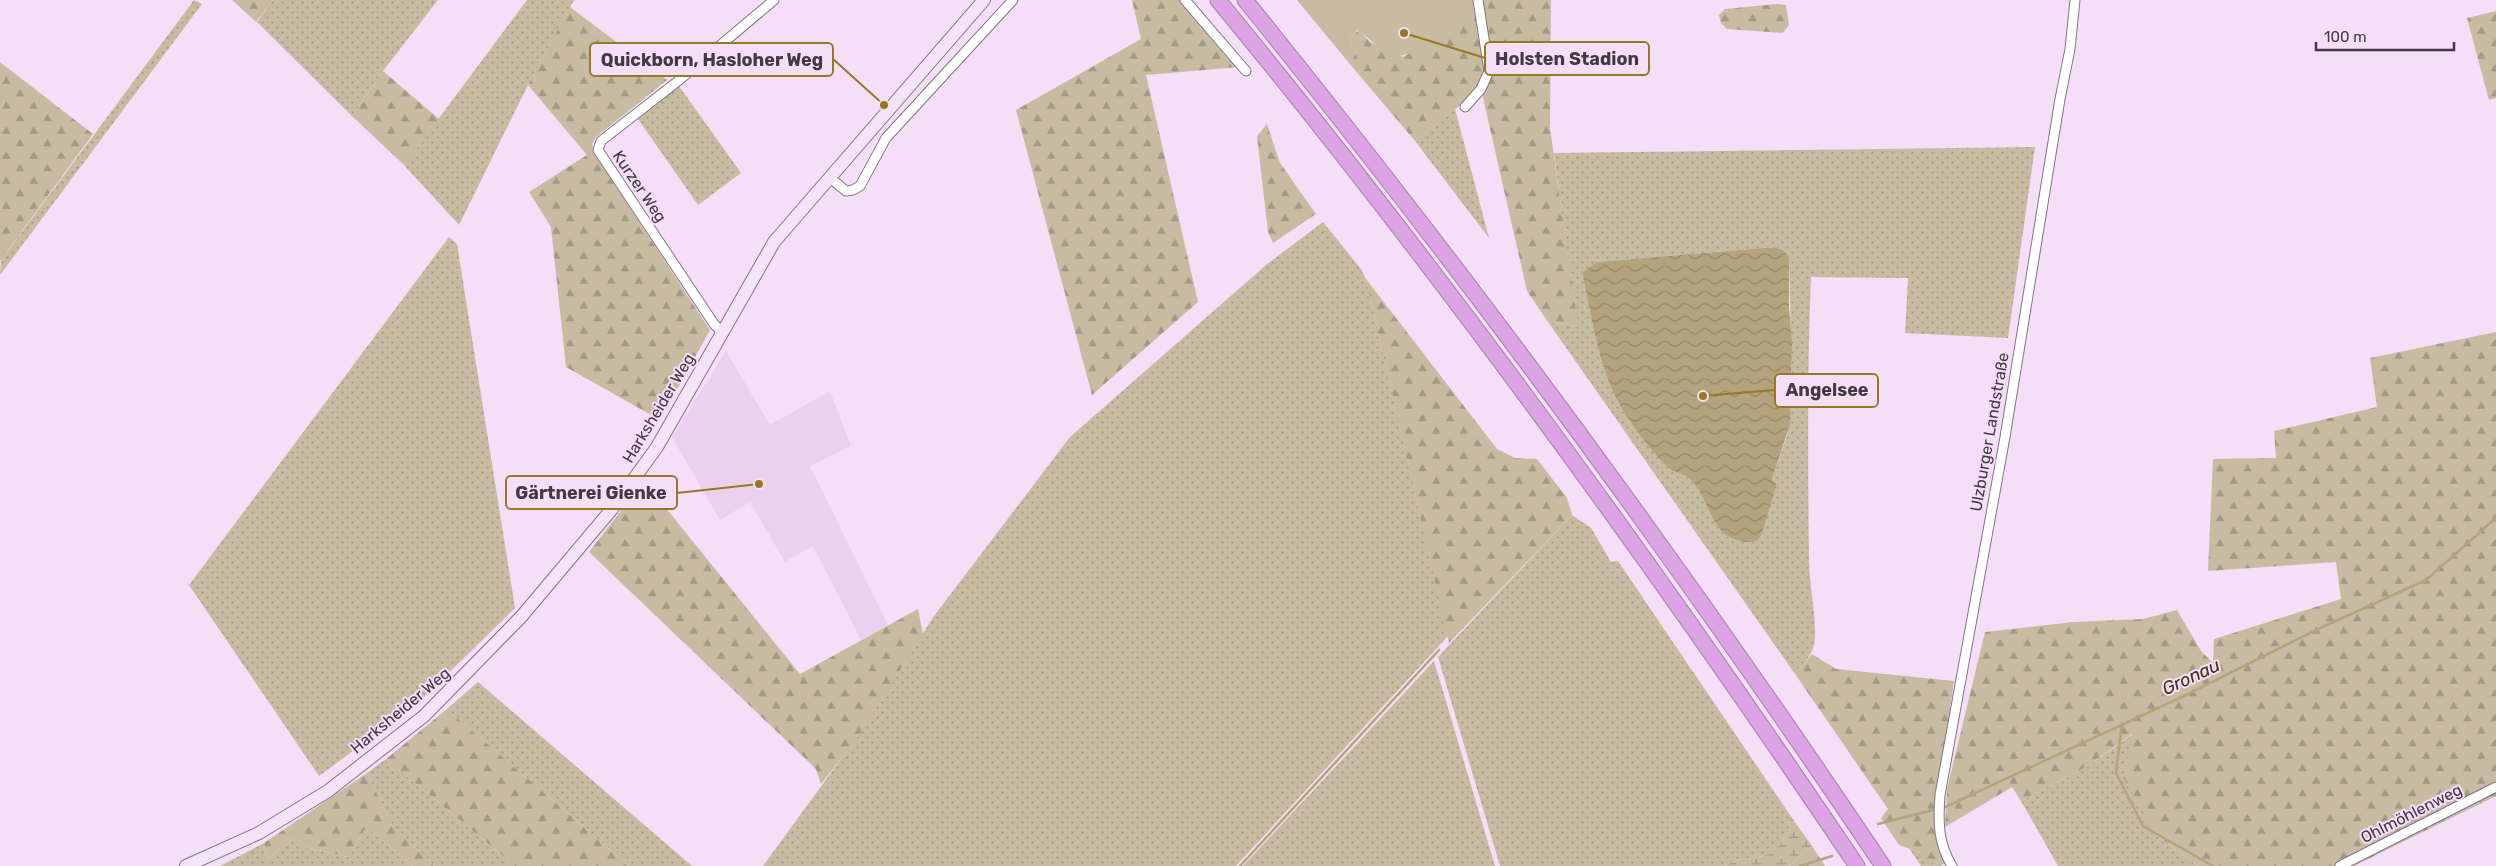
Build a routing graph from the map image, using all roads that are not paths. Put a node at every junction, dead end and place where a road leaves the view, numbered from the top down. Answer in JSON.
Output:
{"nodes":[{"id":1,"x":774,"y":0,"type":"edge"},
{"id":2,"x":984,"y":0,"type":"edge"},
{"id":3,"x":1013,"y":0,"type":"edge"},
{"id":4,"x":1185,"y":0,"type":"edge"},
{"id":5,"x":1218,"y":0,"type":"edge"},
{"id":6,"x":1245,"y":0,"type":"edge"},
{"id":7,"x":1478,"y":0,"type":"edge"},
{"id":8,"x":2075,"y":0,"type":"edge"},
{"id":9,"x":1246,"y":71,"type":"dead end"},
{"id":10,"x":1465,"y":107,"type":"dead end"},
{"id":11,"x":829,"y":177,"type":"junction"},
{"id":12,"x":722,"y":332,"type":"junction"},
{"id":13,"x":2496,"y":787,"type":"edge"},
{"id":14,"x":186,"y":866,"type":"edge"},
{"id":15,"x":1857,"y":866,"type":"edge"},
{"id":16,"x":1883,"y":866,"type":"edge"},
{"id":17,"x":1952,"y":866,"type":"edge"},
{"id":18,"x":2340,"y":866,"type":"edge"}],
"edges":[{"from":1,"to":12,"type":"street","name":"Kurzer Weg"},
{"from":2,"to":11,"type":"main road","name":"Harksheider Weg"},
{"from":3,"to":11,"type":"street"},
{"from":4,"to":9,"type":"street"},
{"from":5,"to":15,"type":"highway"},
{"from":6,"to":16,"type":"highway"},
{"from":7,"to":10,"type":"street"},
{"from":8,"to":17,"type":"street","name":"Ulzburger Landstraße"},
{"from":11,"to":12,"type":"main road","name":"Harksheider Weg"},
{"from":12,"to":14,"type":"main road","name":"Harksheider Weg"},
{"from":13,"to":18,"type":"street","name":"Ohlmöhlenweg"}]}
